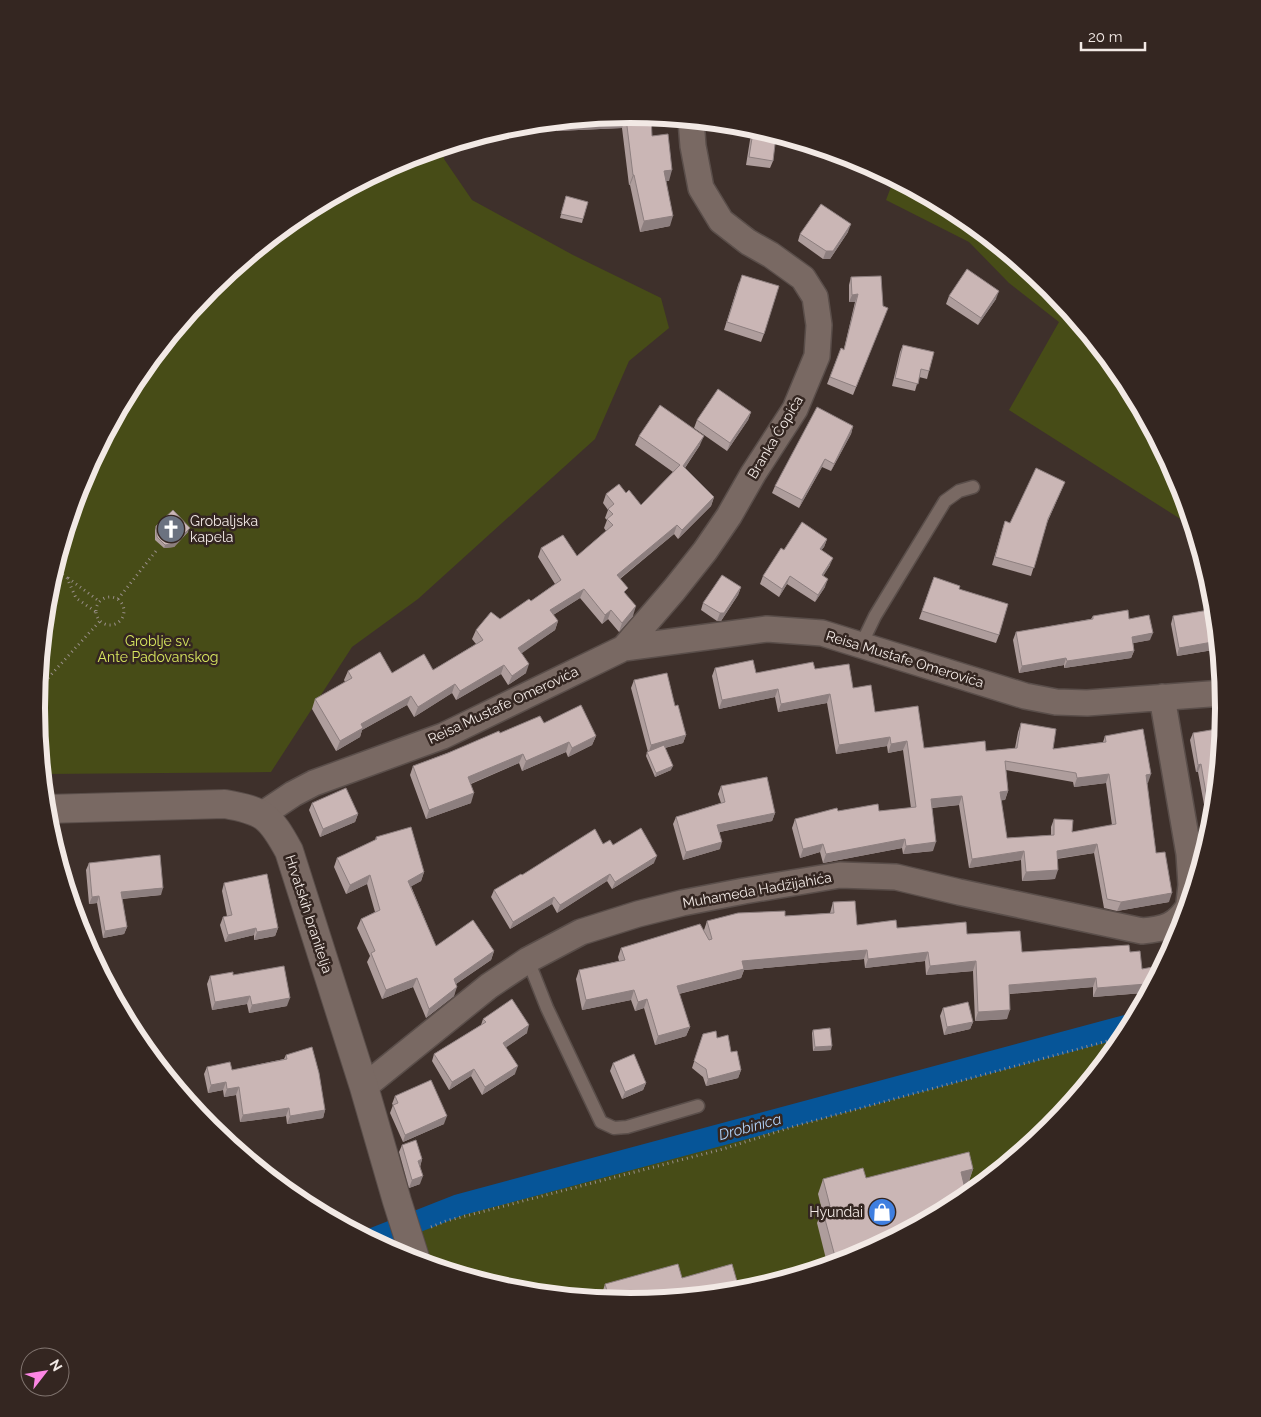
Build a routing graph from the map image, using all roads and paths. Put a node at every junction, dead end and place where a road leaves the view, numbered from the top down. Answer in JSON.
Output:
{"nodes":[{"id":1,"x":691,"y":126,"type":"edge"},
{"id":2,"x":973,"y":487,"type":"dead end"},
{"id":3,"x":156,"y":551,"type":"dead end"},
{"id":4,"x":61,"y":573,"type":"edge"},
{"id":5,"x":67,"y":578,"type":"junction"},
{"id":6,"x":118,"y":599,"type":"junction"},
{"id":7,"x":99,"y":601,"type":"junction"},
{"id":8,"x":96,"y":612,"type":"junction"},
{"id":9,"x":100,"y":621,"type":"junction"},
{"id":10,"x":861,"y":645,"type":"junction"},
{"id":11,"x":624,"y":648,"type":"junction"},
{"id":12,"x":46,"y":681,"type":"edge"},
{"id":13,"x":1216,"y":693,"type":"edge"},
{"id":14,"x":1162,"y":697,"type":"junction"},
{"id":15,"x":54,"y":809,"type":"edge"},
{"id":16,"x":263,"y":814,"type":"junction"},
{"id":17,"x":1190,"y":879,"type":"edge"},
{"id":18,"x":1175,"y":922,"type":"edge"},
{"id":19,"x":528,"y":960,"type":"junction"},
{"id":20,"x":1113,"y":1040,"type":"edge"},
{"id":21,"x":364,"y":1087,"type":"junction"},
{"id":22,"x":698,"y":1106,"type":"dead end"},
{"id":23,"x":412,"y":1249,"type":"edge"}],
"edges":[{"from":1,"to":11,"type":"street","name":"Branka Ćopića"},
{"from":2,"to":10,"type":"lane"},
{"from":3,"to":6,"type":"path"},
{"from":4,"to":5,"type":"path"},
{"from":5,"to":7,"type":"path"},
{"from":5,"to":8,"type":"path"},
{"from":6,"to":7,"type":"path"},
{"from":6,"to":9,"type":"path"},
{"from":7,"to":8,"type":"path"},
{"from":8,"to":9,"type":"path"},
{"from":9,"to":12,"type":"path"},
{"from":10,"to":11,"type":"street","name":"Reisa Mustafe Omerovića"},
{"from":10,"to":14,"type":"street","name":"Reisa Mustafe Omerovića"},
{"from":11,"to":16,"type":"street","name":"Reisa Mustafe Omerovića"},
{"from":13,"to":14,"type":"street","name":"Reisa Mustafe Omerovića"},
{"from":14,"to":17,"type":"street","name":"Muhameda Hadžijahića"},
{"from":15,"to":16,"type":"street"},
{"from":16,"to":21,"type":"street","name":"Hrvatskih branitelja"},
{"from":18,"to":19,"type":"street","name":"Muhameda Hadžijahića"},
{"from":19,"to":21,"type":"street","name":"Muhameda Hadžijahića"},
{"from":19,"to":22,"type":"lane"},
{"from":20,"to":23,"type":"path"},
{"from":21,"to":23,"type":"street","name":"Hrvatskih branitelja"}]}
